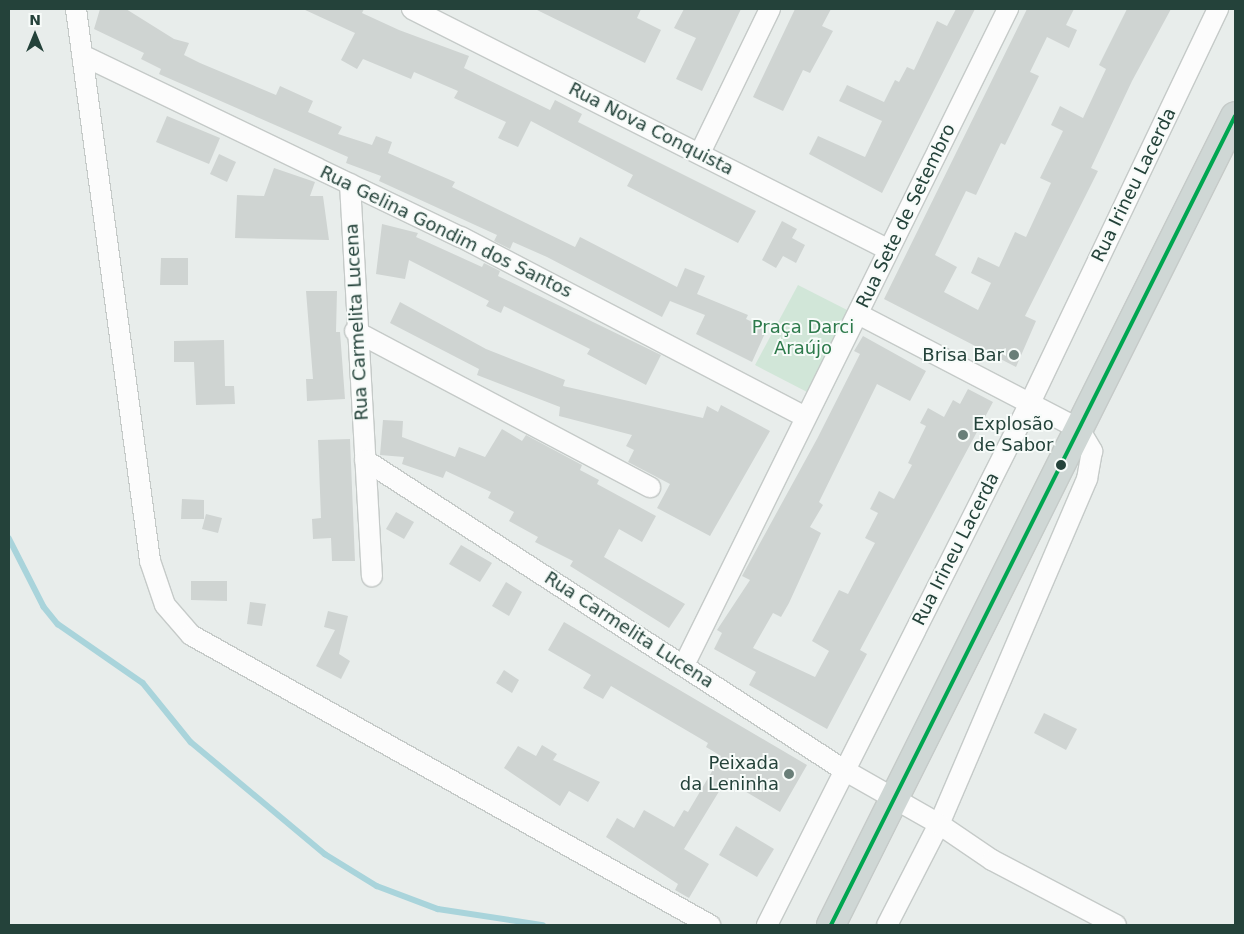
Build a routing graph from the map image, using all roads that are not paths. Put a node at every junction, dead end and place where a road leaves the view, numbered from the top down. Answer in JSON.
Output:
{"nodes":[{"id":1,"x":76,"y":9,"type":"edge"},
{"id":2,"x":412,"y":9,"type":"edge"},
{"id":3,"x":770,"y":9,"type":"edge"},
{"id":4,"x":1008,"y":9,"type":"edge"},
{"id":5,"x":1218,"y":9,"type":"edge"},
{"id":6,"x":82,"y":55,"type":"junction"},
{"id":7,"x":1235,"y":116,"type":"edge"},
{"id":8,"x":700,"y":153,"type":"junction"},
{"id":9,"x":350,"y":184,"type":"junction"},
{"id":10,"x":889,"y":250,"type":"junction"},
{"id":11,"x":858,"y":314,"type":"junction"},
{"id":12,"x":355,"y":331,"type":"junction"},
{"id":13,"x":1030,"y":403,"type":"junction"},
{"id":14,"x":805,"y":417,"type":"junction"},
{"id":15,"x":1079,"y":429,"type":"junction"},
{"id":16,"x":365,"y":460,"type":"junction"},
{"id":17,"x":650,"y":487,"type":"dead end"},
{"id":18,"x":372,"y":576,"type":"dead end"},
{"id":19,"x":684,"y":665,"type":"junction"},
{"id":20,"x":844,"y":770,"type":"junction"},
{"id":21,"x":894,"y":798,"type":"junction"},
{"id":22,"x":939,"y":824,"type":"junction"},
{"id":23,"x":710,"y":925,"type":"edge"},
{"id":24,"x":767,"y":925,"type":"edge"},
{"id":25,"x":831,"y":925,"type":"edge"},
{"id":26,"x":887,"y":925,"type":"edge"},
{"id":27,"x":1116,"y":925,"type":"edge"}],
"edges":[{"from":1,"to":6,"type":"street"},
{"from":2,"to":8,"type":"street","name":"Rua Nova Conquista"},
{"from":3,"to":8,"type":"street"},
{"from":4,"to":10,"type":"street","name":"Rua Sete de Setembro"},
{"from":5,"to":13,"type":"street","name":"Rua Irineu Lacerda"},
{"from":6,"to":9,"type":"street","name":"Rua Gelina Gondim dos Santos"},
{"from":6,"to":23,"type":"street"},
{"from":7,"to":15,"type":"main road"},
{"from":8,"to":10,"type":"street","name":"Rua Nova Conquista"},
{"from":9,"to":12,"type":"street","name":"Rua Carmelita Lucena"},
{"from":9,"to":14,"type":"street","name":"Rua Gelina Gondim dos Santos"},
{"from":10,"to":11,"type":"street","name":"Rua Sete de Setembro"},
{"from":11,"to":13,"type":"street"},
{"from":11,"to":14,"type":"street","name":"Rua Sete de Setembro"},
{"from":12,"to":16,"type":"street","name":"Rua Carmelita Lucena"},
{"from":12,"to":17,"type":"street"},
{"from":13,"to":15,"type":"street"},
{"from":13,"to":20,"type":"street","name":"Rua Irineu Lacerda"},
{"from":14,"to":19,"type":"street","name":"Rua Sete de Setembro"},
{"from":15,"to":21,"type":"main road"},
{"from":15,"to":22,"type":"street"},
{"from":16,"to":18,"type":"street","name":"Rua Carmelita Lucena"},
{"from":16,"to":19,"type":"street","name":"Rua Carmelita Lucena"},
{"from":19,"to":20,"type":"street","name":"Rua Carmelita Lucena"},
{"from":20,"to":21,"type":"street","name":"Rua Carmelita Lucena"},
{"from":20,"to":24,"type":"street","name":"Rua Irineu Lacerda"},
{"from":21,"to":22,"type":"street","name":"Rua Carmelita Lucena"},
{"from":21,"to":25,"type":"main road"},
{"from":22,"to":26,"type":"street"},
{"from":22,"to":27,"type":"street","name":"Rua Carmelita Lucena"}]}
